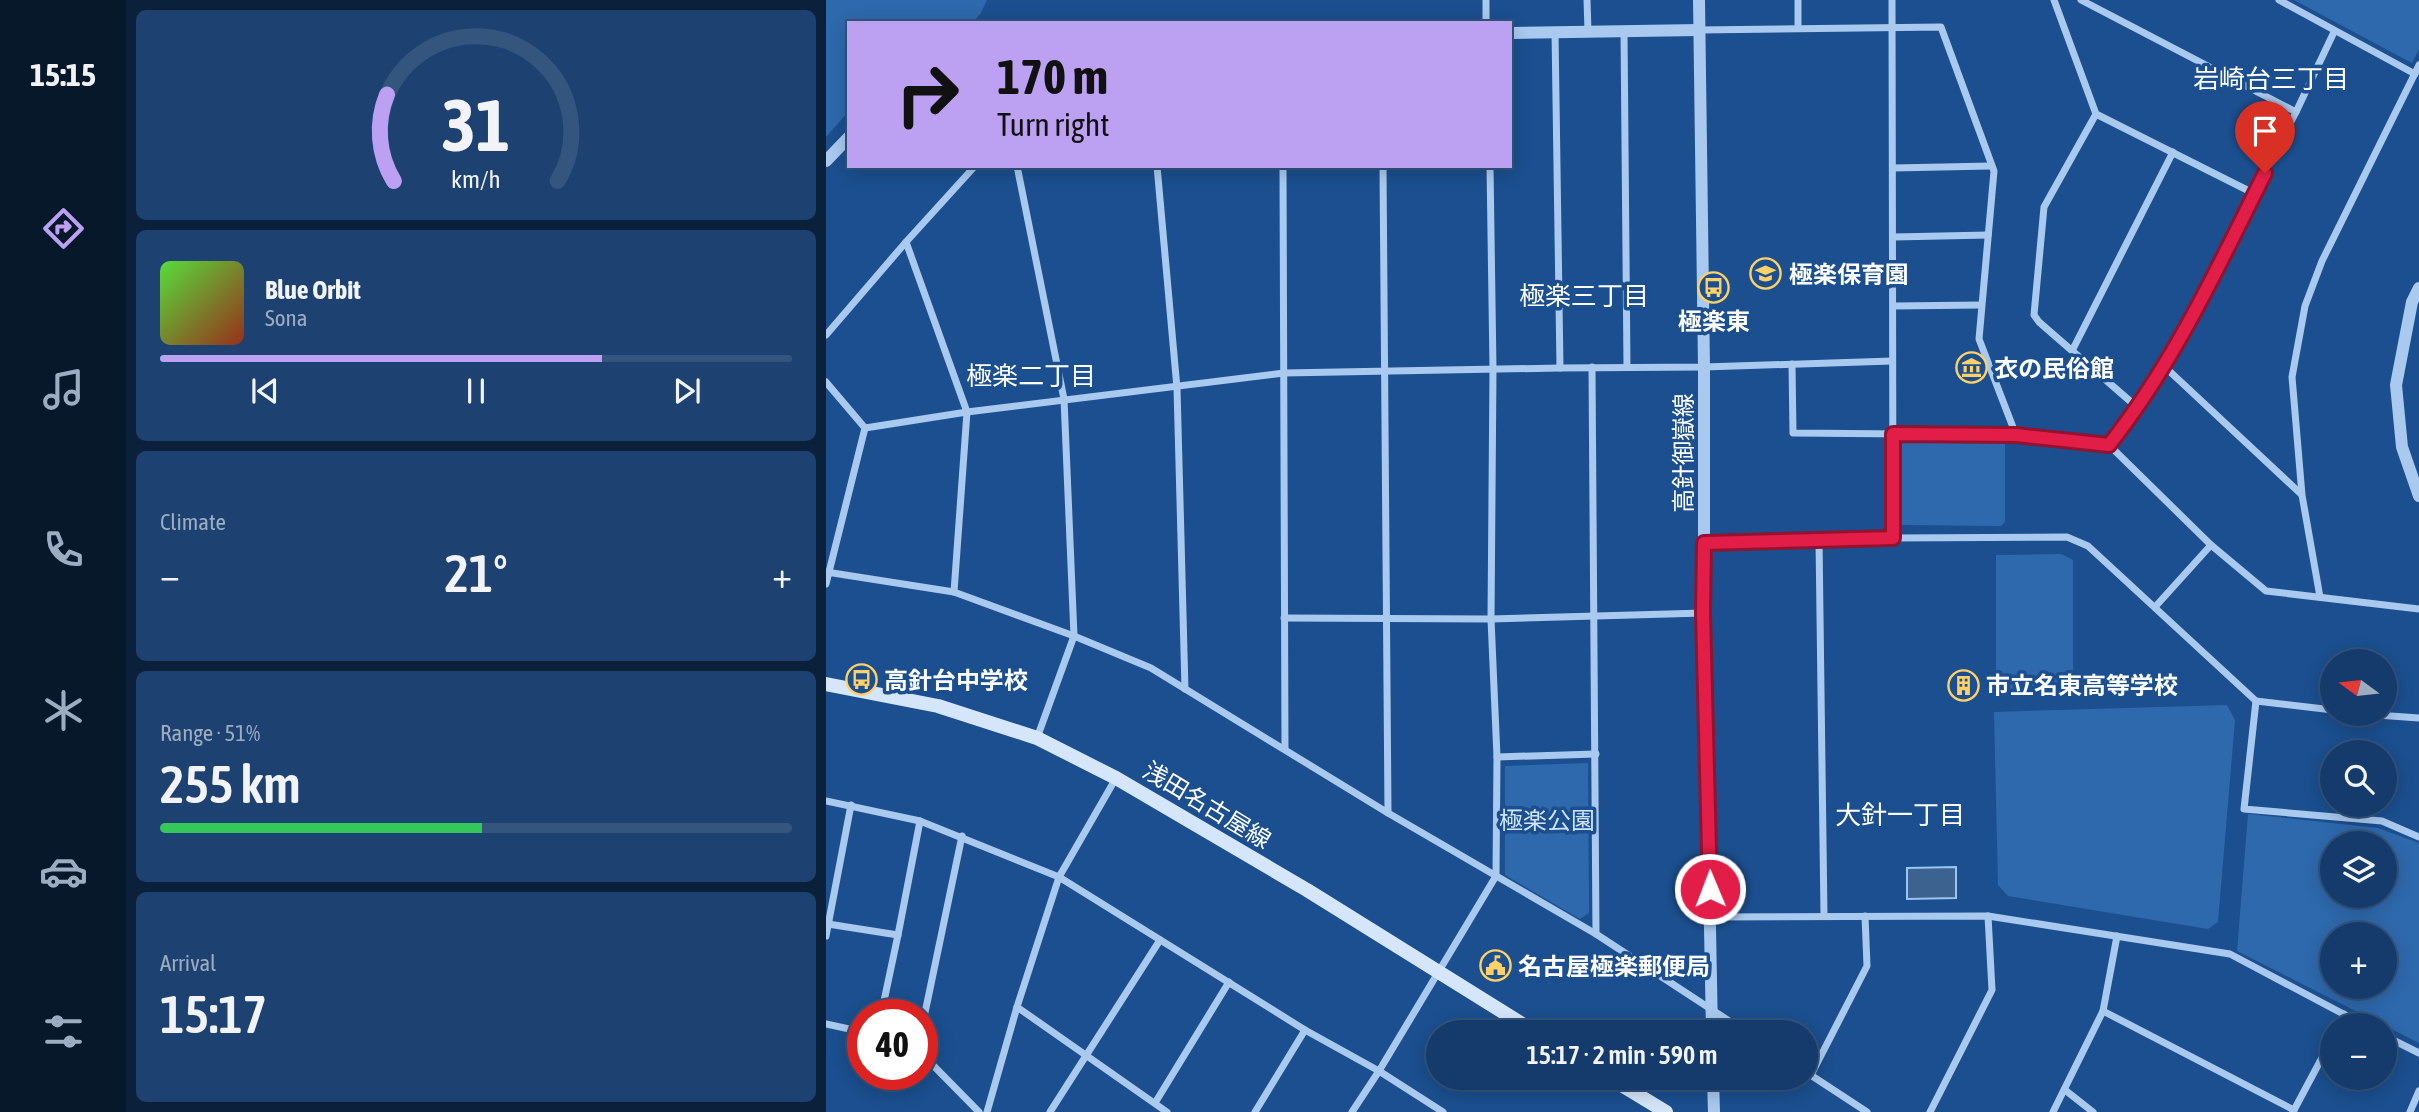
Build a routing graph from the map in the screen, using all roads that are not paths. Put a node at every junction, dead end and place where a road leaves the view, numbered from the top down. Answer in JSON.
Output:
{"nodes":[{"id":1,"x":1486,"y":0,"type":"edge"},
{"id":2,"x":1587,"y":0,"type":"edge"},
{"id":3,"x":1699,"y":0,"type":"edge"},
{"id":4,"x":1798,"y":0,"type":"edge"},
{"id":5,"x":1892,"y":0,"type":"edge"},
{"id":6,"x":2054,"y":0,"type":"edge"},
{"id":7,"x":2081,"y":0,"type":"edge"},
{"id":8,"x":2279,"y":0,"type":"edge"},
{"id":9,"x":1486,"y":21,"type":"edge"},
{"id":10,"x":1798,"y":27,"type":"junction"},
{"id":11,"x":1892,"y":27,"type":"junction"},
{"id":12,"x":1699,"y":30,"type":"junction"},
{"id":13,"x":1588,"y":31,"type":"junction"},
{"id":14,"x":1624,"y":31,"type":"junction"},
{"id":15,"x":1555,"y":32,"type":"junction"},
{"id":16,"x":2334,"y":32,"type":"junction"},
{"id":17,"x":1512,"y":33,"type":"edge"},
{"id":18,"x":2419,"y":65,"type":"edge"},
{"id":19,"x":2414,"y":74,"type":"junction"},
{"id":20,"x":2296,"y":112,"type":"junction"},
{"id":21,"x":2096,"y":114,"type":"junction"},
{"id":22,"x":847,"y":139,"type":"edge"},
{"id":23,"x":2173,"y":152,"type":"junction"},
{"id":24,"x":826,"y":161,"type":"edge"},
{"id":25,"x":1991,"y":166,"type":"junction"},
{"id":26,"x":973,"y":168,"type":"edge"},
{"id":27,"x":1017,"y":168,"type":"edge"},
{"id":28,"x":1157,"y":168,"type":"edge"},
{"id":29,"x":1283,"y":168,"type":"edge"},
{"id":30,"x":1383,"y":168,"type":"edge"},
{"id":31,"x":1490,"y":168,"type":"edge"},
{"id":32,"x":1893,"y":168,"type":"junction"},
{"id":33,"x":2255,"y":194,"type":"junction"},
{"id":34,"x":1988,"y":235,"type":"junction"},
{"id":35,"x":1894,"y":237,"type":"junction"},
{"id":36,"x":906,"y":242,"type":"junction"},
{"id":37,"x":2419,"y":288,"type":"edge"},
{"id":38,"x":1981,"y":305,"type":"junction"},
{"id":39,"x":1894,"y":306,"type":"junction"},
{"id":40,"x":826,"y":335,"type":"edge"},
{"id":41,"x":2073,"y":349,"type":"junction"},
{"id":42,"x":1892,"y":361,"type":"junction"},
{"id":43,"x":1792,"y":364,"type":"junction"},
{"id":44,"x":1592,"y":367,"type":"junction"},
{"id":45,"x":1628,"y":367,"type":"junction"},
{"id":46,"x":2165,"y":367,"type":"junction"},
{"id":47,"x":1560,"y":368,"type":"junction"},
{"id":48,"x":1704,"y":368,"type":"junction"},
{"id":49,"x":1493,"y":369,"type":"junction"},
{"id":50,"x":1385,"y":372,"type":"junction"},
{"id":51,"x":1284,"y":373,"type":"junction"},
{"id":52,"x":826,"y":382,"type":"edge"},
{"id":53,"x":1177,"y":388,"type":"junction"},
{"id":54,"x":1064,"y":400,"type":"junction"},
{"id":55,"x":2138,"y":408,"type":"junction"},
{"id":56,"x":967,"y":412,"type":"junction"},
{"id":57,"x":865,"y":428,"type":"junction"},
{"id":58,"x":1893,"y":434,"type":"junction"},
{"id":59,"x":2016,"y":435,"type":"junction"},
{"id":60,"x":2109,"y":445,"type":"junction"},
{"id":61,"x":2302,"y":495,"type":"junction"},
{"id":62,"x":2419,"y":496,"type":"edge"},
{"id":63,"x":1893,"y":538,"type":"junction"},
{"id":64,"x":1819,"y":540,"type":"junction"},
{"id":65,"x":1704,"y":543,"type":"junction"},
{"id":66,"x":2211,"y":545,"type":"junction"},
{"id":67,"x":828,"y":572,"type":"edge"},
{"id":68,"x":826,"y":584,"type":"edge"},
{"id":69,"x":954,"y":592,"type":"junction"},
{"id":70,"x":2320,"y":597,"type":"junction"},
{"id":71,"x":2155,"y":607,"type":"junction"},
{"id":72,"x":2419,"y":609,"type":"edge"},
{"id":73,"x":1703,"y":613,"type":"junction"},
{"id":74,"x":1594,"y":617,"type":"junction"},
{"id":75,"x":1284,"y":618,"type":"junction"},
{"id":76,"x":1386,"y":618,"type":"junction"},
{"id":77,"x":1491,"y":619,"type":"junction"},
{"id":78,"x":1074,"y":636,"type":"junction"},
{"id":79,"x":826,"y":684,"type":"edge"},
{"id":80,"x":1185,"y":689,"type":"junction"},
{"id":81,"x":2256,"y":701,"type":"junction"},
{"id":82,"x":2320,"y":708,"type":"edge"},
{"id":83,"x":2398,"y":716,"type":"edge"},
{"id":84,"x":2419,"y":718,"type":"edge"},
{"id":85,"x":1037,"y":738,"type":"junction"},
{"id":86,"x":1284,"y":750,"type":"junction"},
{"id":87,"x":1596,"y":754,"type":"junction"},
{"id":88,"x":1497,"y":757,"type":"junction"},
{"id":89,"x":1116,"y":778,"type":"junction"},
{"id":90,"x":826,"y":801,"type":"edge"},
{"id":91,"x":850,"y":805,"type":"junction"},
{"id":92,"x":1388,"y":813,"type":"junction"},
{"id":93,"x":920,"y":821,"type":"junction"},
{"id":94,"x":962,"y":836,"type":"junction"},
{"id":95,"x":2419,"y":836,"type":"edge"},
{"id":96,"x":1496,"y":876,"type":"junction"},
{"id":97,"x":1059,"y":877,"type":"junction"},
{"id":98,"x":1825,"y":916,"type":"junction"},
{"id":99,"x":1866,"y":916,"type":"junction"},
{"id":100,"x":1989,"y":916,"type":"junction"},
{"id":101,"x":1710,"y":917,"type":"junction"},
{"id":102,"x":828,"y":924,"type":"junction"},
{"id":103,"x":1596,"y":934,"type":"junction"},
{"id":104,"x":826,"y":936,"type":"edge"},
{"id":105,"x":898,"y":936,"type":"junction"},
{"id":106,"x":2117,"y":936,"type":"junction"},
{"id":107,"x":1160,"y":940,"type":"junction"},
{"id":108,"x":1437,"y":974,"type":"junction"},
{"id":109,"x":1229,"y":982,"type":"junction"},
{"id":110,"x":884,"y":999,"type":"edge"},
{"id":111,"x":928,"y":999,"type":"edge"},
{"id":112,"x":1017,"y":1007,"type":"junction"},
{"id":113,"x":1712,"y":1010,"type":"junction"},
{"id":114,"x":2103,"y":1011,"type":"junction"},
{"id":115,"x":2342,"y":1013,"type":"edge"},
{"id":116,"x":1515,"y":1020,"type":"edge"},
{"id":117,"x":1712,"y":1020,"type":"edge"},
{"id":118,"x":1727,"y":1020,"type":"edge"},
{"id":119,"x":826,"y":1024,"type":"edge"},
{"id":120,"x":847,"y":1029,"type":"edge"},
{"id":121,"x":1305,"y":1030,"type":"junction"},
{"id":122,"x":2397,"y":1042,"type":"edge"},
{"id":123,"x":1086,"y":1054,"type":"junction"},
{"id":124,"x":2419,"y":1054,"type":"edge"},
{"id":125,"x":1818,"y":1055,"type":"edge"},
{"id":126,"x":2320,"y":1062,"type":"edge"},
{"id":127,"x":938,"y":1070,"type":"edge"},
{"id":128,"x":1379,"y":1071,"type":"junction"},
{"id":129,"x":1818,"y":1080,"type":"edge"},
{"id":130,"x":1630,"y":1090,"type":"edge"},
{"id":131,"x":1713,"y":1090,"type":"edge"},
{"id":132,"x":2065,"y":1090,"type":"junction"},
{"id":133,"x":2419,"y":1091,"type":"edge"},
{"id":134,"x":1155,"y":1103,"type":"junction"},
{"id":135,"x":2294,"y":1111,"type":"edge"},
{"id":136,"x":979,"y":1112,"type":"edge"},
{"id":137,"x":987,"y":1112,"type":"edge"},
{"id":138,"x":1050,"y":1112,"type":"edge"},
{"id":139,"x":1167,"y":1112,"type":"edge"},
{"id":140,"x":1255,"y":1112,"type":"edge"},
{"id":141,"x":1352,"y":1112,"type":"edge"},
{"id":142,"x":1443,"y":1112,"type":"edge"},
{"id":143,"x":1666,"y":1112,"type":"edge"},
{"id":144,"x":1713,"y":1112,"type":"edge"},
{"id":145,"x":1867,"y":1112,"type":"edge"},
{"id":146,"x":1930,"y":1112,"type":"edge"},
{"id":147,"x":2053,"y":1112,"type":"edge"},
{"id":148,"x":2094,"y":1112,"type":"edge"},
{"id":149,"x":2410,"y":1112,"type":"edge"}],
"edges":[{"from":1,"to":9,"type":"street"},
{"from":2,"to":13,"type":"street"},
{"from":3,"to":12,"type":"street","name":"高針御嶽線"},
{"from":4,"to":10,"type":"street"},
{"from":5,"to":11,"type":"street"},
{"from":6,"to":21,"type":"street"},
{"from":7,"to":20,"type":"street"},
{"from":8,"to":16,"type":"street"},
{"from":10,"to":11,"type":"street"},
{"from":10,"to":12,"type":"street"},
{"from":11,"to":25,"type":"street"},
{"from":11,"to":32,"type":"street"},
{"from":12,"to":14,"type":"street"},
{"from":12,"to":48,"type":"street","name":"高針御嶽線"},
{"from":13,"to":14,"type":"street"},
{"from":13,"to":15,"type":"street"},
{"from":14,"to":45,"type":"street"},
{"from":15,"to":17,"type":"street"},
{"from":15,"to":47,"type":"street"},
{"from":16,"to":19,"type":"street"},
{"from":16,"to":20,"type":"street"},
{"from":18,"to":19,"type":"street"},
{"from":19,"to":61,"type":"street"},
{"from":20,"to":33,"type":"street"},
{"from":21,"to":23,"type":"street"},
{"from":21,"to":41,"type":"street"},
{"from":22,"to":24,"type":"street"},
{"from":23,"to":33,"type":"street"},
{"from":23,"to":41,"type":"street"},
{"from":25,"to":32,"type":"street"},
{"from":25,"to":34,"type":"street"},
{"from":26,"to":36,"type":"street"},
{"from":27,"to":54,"type":"street"},
{"from":28,"to":53,"type":"street"},
{"from":29,"to":51,"type":"street"},
{"from":30,"to":50,"type":"street"},
{"from":31,"to":49,"type":"street"},
{"from":32,"to":35,"type":"street"},
{"from":33,"to":46,"type":"street"},
{"from":34,"to":35,"type":"street"},
{"from":34,"to":38,"type":"street"},
{"from":35,"to":39,"type":"street"},
{"from":36,"to":40,"type":"street"},
{"from":36,"to":56,"type":"street"},
{"from":37,"to":62,"type":"street"},
{"from":38,"to":39,"type":"street"},
{"from":38,"to":59,"type":"street"},
{"from":39,"to":42,"type":"street"},
{"from":41,"to":55,"type":"street"},
{"from":42,"to":43,"type":"street"},
{"from":42,"to":58,"type":"street"},
{"from":43,"to":48,"type":"street"},
{"from":43,"to":58,"type":"street"},
{"from":44,"to":45,"type":"street"},
{"from":44,"to":47,"type":"street"},
{"from":44,"to":74,"type":"street"},
{"from":45,"to":48,"type":"street"},
{"from":46,"to":55,"type":"street"},
{"from":46,"to":61,"type":"street"},
{"from":47,"to":49,"type":"street"},
{"from":48,"to":65,"type":"street","name":"高針御嶽線"},
{"from":49,"to":50,"type":"street"},
{"from":49,"to":77,"type":"street"},
{"from":50,"to":51,"type":"street"},
{"from":50,"to":76,"type":"street"},
{"from":51,"to":53,"type":"street"},
{"from":51,"to":75,"type":"street"},
{"from":52,"to":57,"type":"street"},
{"from":53,"to":54,"type":"street"},
{"from":53,"to":80,"type":"street"},
{"from":54,"to":56,"type":"street"},
{"from":54,"to":78,"type":"street"},
{"from":55,"to":60,"type":"street"},
{"from":56,"to":57,"type":"street"},
{"from":56,"to":69,"type":"street"},
{"from":57,"to":67,"type":"street"},
{"from":58,"to":59,"type":"street"},
{"from":58,"to":63,"type":"street"},
{"from":59,"to":60,"type":"street"},
{"from":60,"to":66,"type":"street"},
{"from":61,"to":70,"type":"street"},
{"from":63,"to":64,"type":"street"},
{"from":63,"to":71,"type":"street"},
{"from":64,"to":65,"type":"street"},
{"from":64,"to":98,"type":"street"},
{"from":65,"to":73,"type":"street","name":"高針御嶽線"},
{"from":66,"to":70,"type":"street"},
{"from":66,"to":71,"type":"street"},
{"from":67,"to":68,"type":"street"},
{"from":67,"to":69,"type":"street"},
{"from":69,"to":78,"type":"street"},
{"from":70,"to":72,"type":"street"},
{"from":71,"to":81,"type":"street"},
{"from":73,"to":74,"type":"street"},
{"from":73,"to":101,"type":"street","name":"高針御嶽線"},
{"from":74,"to":77,"type":"street"},
{"from":74,"to":87,"type":"street"},
{"from":75,"to":76,"type":"street"},
{"from":75,"to":86,"type":"street"},
{"from":76,"to":77,"type":"street"},
{"from":76,"to":92,"type":"street"},
{"from":77,"to":88,"type":"street"},
{"from":78,"to":80,"type":"street"},
{"from":78,"to":85,"type":"street"},
{"from":79,"to":85,"type":"main road","name":"浅田名古屋線"},
{"from":80,"to":86,"type":"street"},
{"from":81,"to":82,"type":"street"},
{"from":81,"to":95,"type":"street"},
{"from":83,"to":84,"type":"street"},
{"from":85,"to":89,"type":"main road","name":"浅田名古屋線"},
{"from":86,"to":92,"type":"street"},
{"from":87,"to":88,"type":"street"},
{"from":87,"to":103,"type":"street"},
{"from":88,"to":96,"type":"street"},
{"from":89,"to":97,"type":"street"},
{"from":89,"to":108,"type":"main road","name":"浅田名古屋線"},
{"from":90,"to":91,"type":"street"},
{"from":91,"to":93,"type":"street"},
{"from":91,"to":102,"type":"street"},
{"from":92,"to":96,"type":"street"},
{"from":93,"to":94,"type":"street"},
{"from":93,"to":105,"type":"street"},
{"from":94,"to":97,"type":"street"},
{"from":94,"to":111,"type":"street"},
{"from":96,"to":103,"type":"street"},
{"from":96,"to":108,"type":"street"},
{"from":97,"to":107,"type":"street"},
{"from":97,"to":112,"type":"street"},
{"from":98,"to":99,"type":"street"},
{"from":98,"to":101,"type":"street"},
{"from":99,"to":100,"type":"street"},
{"from":99,"to":125,"type":"street"},
{"from":100,"to":106,"type":"street"},
{"from":100,"to":146,"type":"street"},
{"from":101,"to":113,"type":"street","name":"高針御嶽線"},
{"from":102,"to":104,"type":"street"},
{"from":102,"to":105,"type":"street"},
{"from":103,"to":113,"type":"street"},
{"from":105,"to":110,"type":"street"},
{"from":106,"to":114,"type":"street"},
{"from":106,"to":115,"type":"street"},
{"from":107,"to":109,"type":"street"},
{"from":107,"to":123,"type":"street"},
{"from":108,"to":116,"type":"main road","name":"浅田名古屋線"},
{"from":108,"to":128,"type":"street"},
{"from":109,"to":121,"type":"street"},
{"from":109,"to":134,"type":"street"},
{"from":112,"to":123,"type":"street"},
{"from":112,"to":137,"type":"street"},
{"from":113,"to":117,"type":"street","name":"高針御嶽線"},
{"from":113,"to":118,"type":"street"},
{"from":114,"to":132,"type":"street"},
{"from":114,"to":135,"type":"street"},
{"from":119,"to":120,"type":"street"},
{"from":121,"to":128,"type":"street"},
{"from":121,"to":140,"type":"street"},
{"from":122,"to":124,"type":"street"},
{"from":123,"to":134,"type":"street"},
{"from":123,"to":138,"type":"street"},
{"from":126,"to":135,"type":"street"},
{"from":127,"to":136,"type":"street"},
{"from":128,"to":141,"type":"street"},
{"from":128,"to":142,"type":"street"},
{"from":129,"to":145,"type":"street"},
{"from":130,"to":143,"type":"main road"},
{"from":131,"to":144,"type":"street"},
{"from":132,"to":147,"type":"street"},
{"from":132,"to":148,"type":"street"},
{"from":133,"to":149,"type":"street"},
{"from":134,"to":139,"type":"street"}]}
